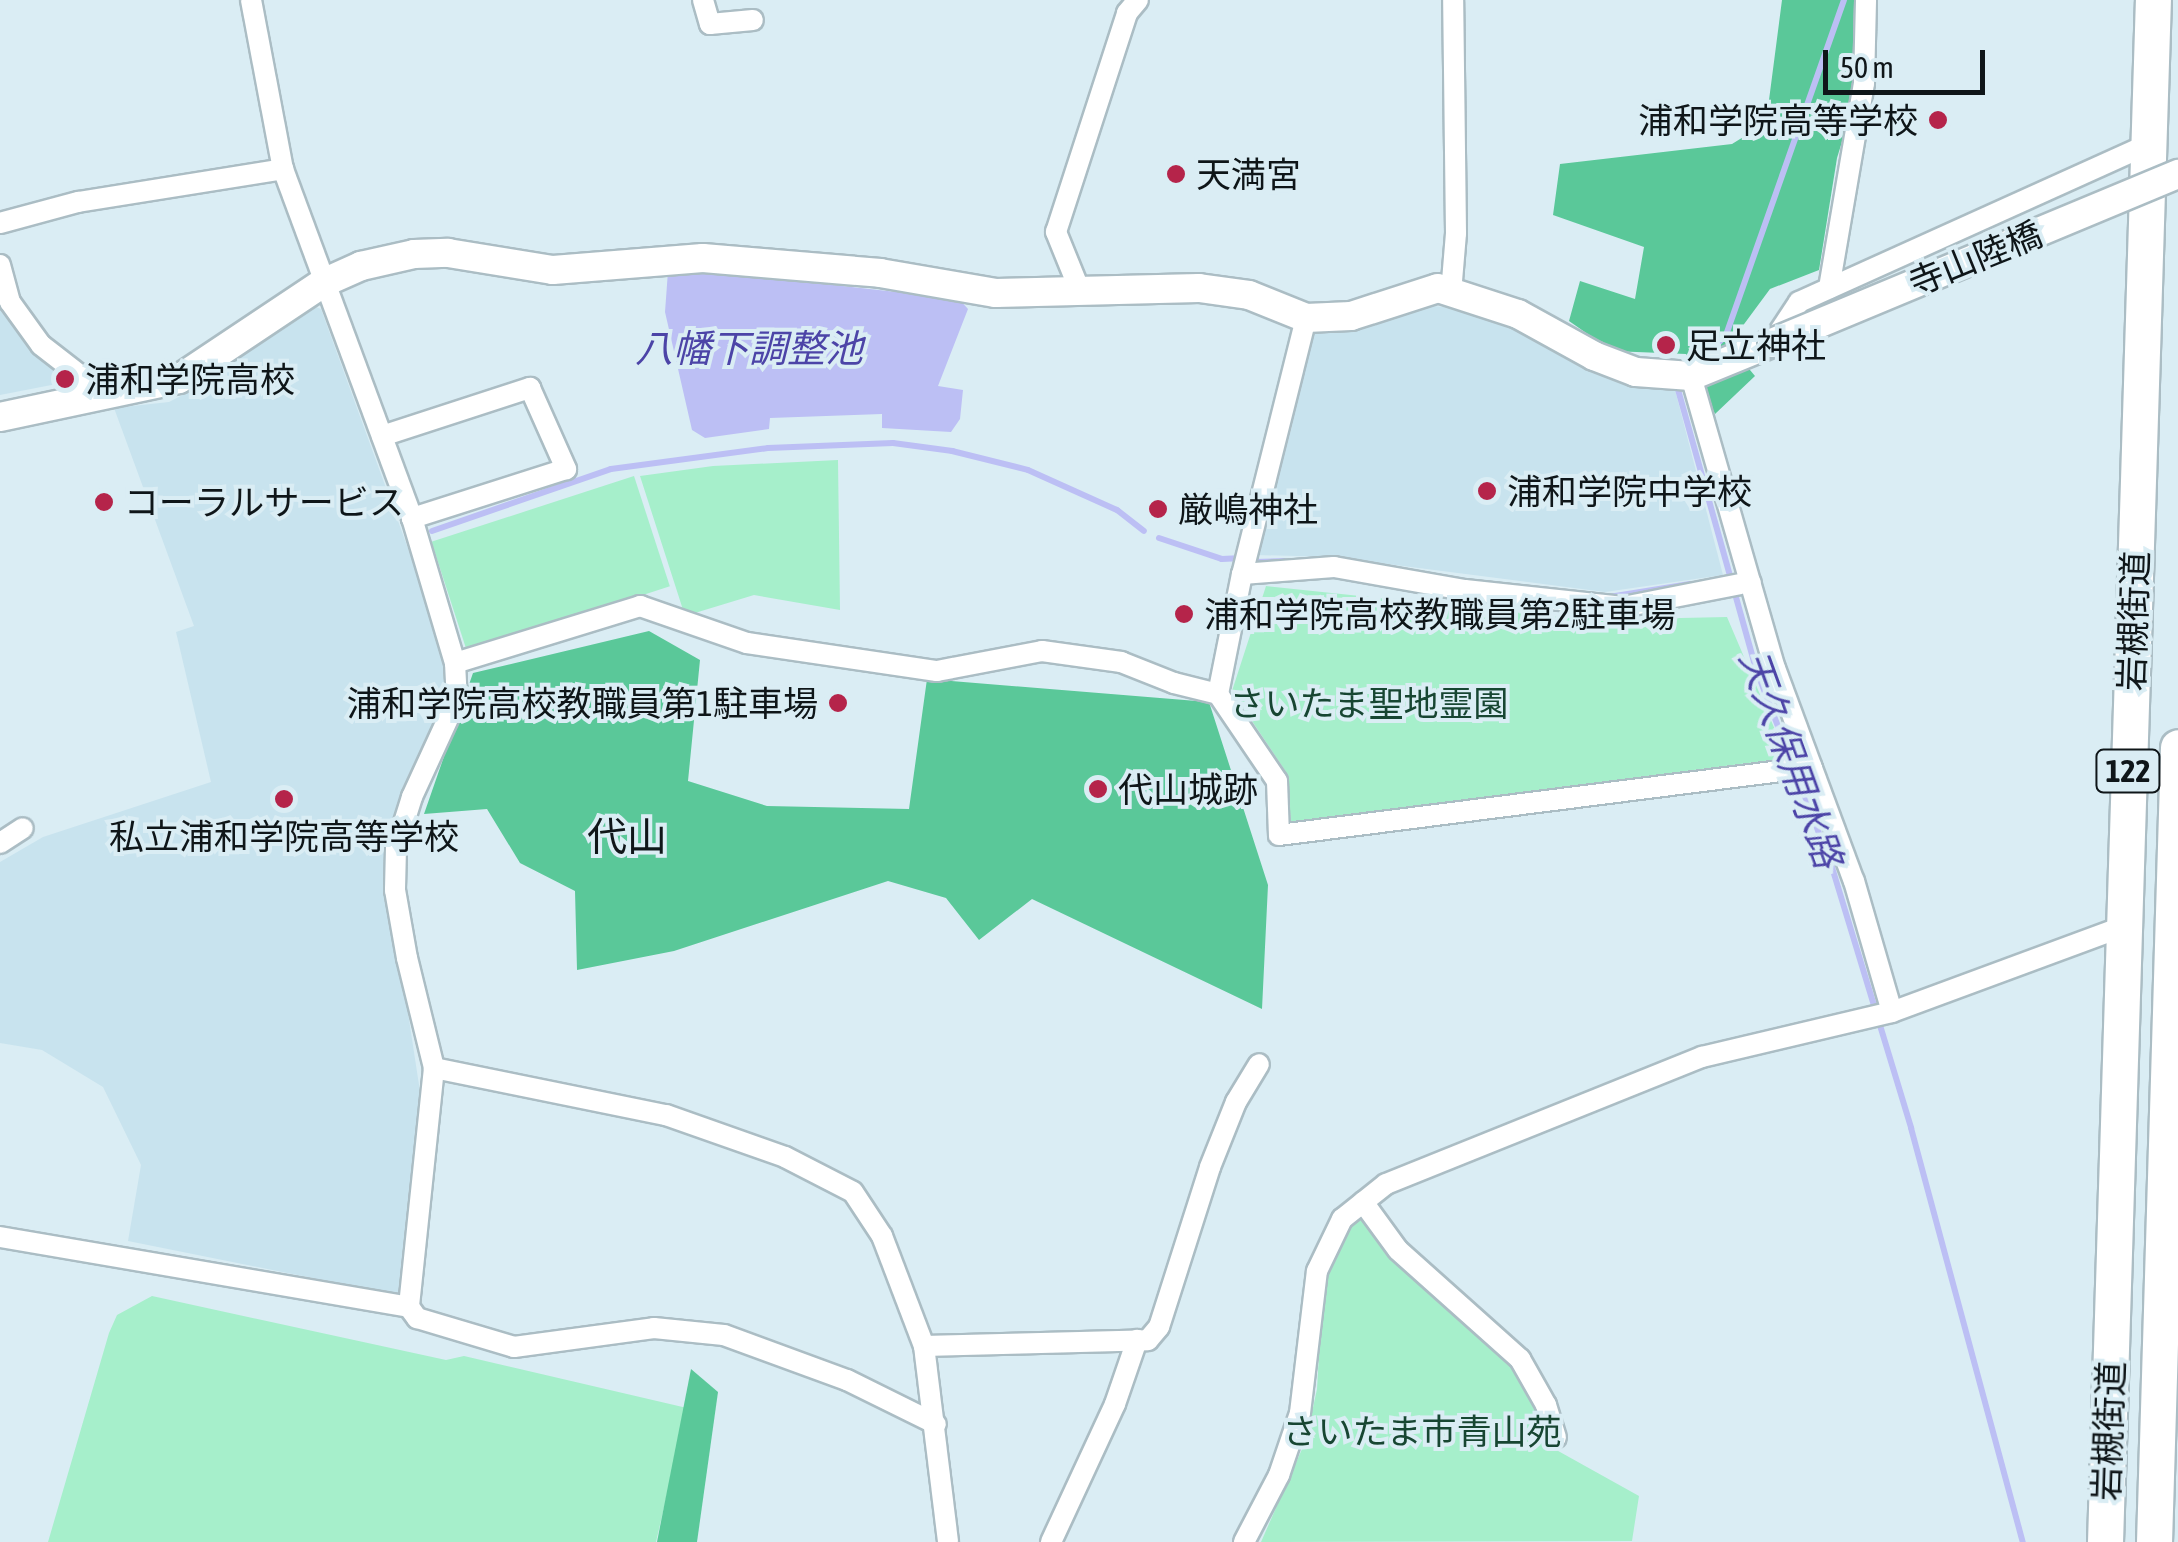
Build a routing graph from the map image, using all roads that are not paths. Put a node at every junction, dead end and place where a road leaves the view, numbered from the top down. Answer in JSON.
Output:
{"nodes":[{"id":1,"x":251,"y":0,"type":"edge"},
{"id":2,"x":703,"y":0,"type":"edge"},
{"id":3,"x":1138,"y":0,"type":"edge"},
{"id":4,"x":1453,"y":0,"type":"edge"},
{"id":5,"x":1866,"y":0,"type":"edge"},
{"id":6,"x":2152,"y":0,"type":"edge"},
{"id":7,"x":752,"y":20,"type":"dead end"},
{"id":8,"x":2148,"y":144,"type":"junction"},
{"id":9,"x":282,"y":169,"type":"junction"},
{"id":10,"x":2178,"y":174,"type":"edge"},
{"id":11,"x":0,"y":222,"type":"edge"},
{"id":12,"x":0,"y":265,"type":"edge"},
{"id":13,"x":323,"y":283,"type":"junction"},
{"id":14,"x":1829,"y":288,"type":"junction"},
{"id":15,"x":1080,"y":291,"type":"junction"},
{"id":16,"x":1451,"y":293,"type":"junction"},
{"id":17,"x":1306,"y":318,"type":"junction"},
{"id":18,"x":1772,"y":343,"type":"junction"},
{"id":19,"x":1692,"y":376,"type":"junction"},
{"id":20,"x":96,"y":395,"type":"junction"},
{"id":21,"x":0,"y":417,"type":"edge"},
{"id":22,"x":382,"y":436,"type":"junction"},
{"id":23,"x":416,"y":530,"type":"junction"},
{"id":24,"x":1242,"y":574,"type":"junction"},
{"id":25,"x":1750,"y":582,"type":"junction"},
{"id":26,"x":455,"y":662,"type":"junction"},
{"id":27,"x":1218,"y":694,"type":"junction"},
{"id":28,"x":2178,"y":747,"type":"edge"},
{"id":29,"x":1812,"y":767,"type":"junction"},
{"id":30,"x":23,"y":828,"type":"dead end"},
{"id":31,"x":0,"y":843,"type":"edge"},
{"id":32,"x":2124,"y":926,"type":"junction"},
{"id":33,"x":1892,"y":1012,"type":"junction"},
{"id":34,"x":1260,"y":1064,"type":"dead end"},
{"id":35,"x":434,"y":1068,"type":"junction"},
{"id":36,"x":1363,"y":1202,"type":"junction"},
{"id":37,"x":0,"y":1238,"type":"edge"},
{"id":38,"x":408,"y":1307,"type":"junction"},
{"id":39,"x":1137,"y":1340,"type":"junction"},
{"id":40,"x":924,"y":1346,"type":"junction"},
{"id":41,"x":936,"y":1424,"type":"junction"},
{"id":42,"x":1556,"y":1437,"type":"dead end"},
{"id":43,"x":955,"y":1540,"type":"edge"},
{"id":44,"x":1052,"y":1542,"type":"edge"},
{"id":45,"x":1244,"y":1542,"type":"edge"},
{"id":46,"x":2105,"y":1542,"type":"edge"},
{"id":47,"x":2154,"y":1542,"type":"edge"}],
"edges":[{"from":1,"to":9,"type":"street"},
{"from":2,"to":7,"type":"street"},
{"from":3,"to":15,"type":"street"},
{"from":4,"to":16,"type":"street"},
{"from":5,"to":14,"type":"street"},
{"from":6,"to":8,"type":"highway","name":"岩槻街道","number":"122"},
{"from":8,"to":14,"type":"street"},
{"from":8,"to":32,"type":"highway","name":"岩槻街道","number":"122"},
{"from":9,"to":11,"type":"street"},
{"from":9,"to":13,"type":"street"},
{"from":10,"to":18,"type":"street","name":"寺山陸橋","bridge":true},
{"from":12,"to":20,"type":"street"},
{"from":13,"to":15,"type":"street"},
{"from":13,"to":20,"type":"street"},
{"from":13,"to":22,"type":"street"},
{"from":14,"to":18,"type":"street"},
{"from":15,"to":17,"type":"street"},
{"from":16,"to":17,"type":"street"},
{"from":16,"to":19,"type":"street"},
{"from":17,"to":24,"type":"street"},
{"from":18,"to":19,"type":"street","name":"寺山陸橋"},
{"from":19,"to":25,"type":"street"},
{"from":20,"to":21,"type":"street"},
{"from":22,"to":23,"type":"street"},
{"from":22,"to":23,"type":"street"},
{"from":23,"to":26,"type":"street"},
{"from":24,"to":25,"type":"street"},
{"from":24,"to":27,"type":"street"},
{"from":25,"to":29,"type":"street"},
{"from":26,"to":27,"type":"street"},
{"from":26,"to":35,"type":"street"},
{"from":27,"to":29,"type":"street"},
{"from":28,"to":47,"type":"highway"},
{"from":29,"to":33,"type":"street"},
{"from":30,"to":31,"type":"street"},
{"from":32,"to":33,"type":"street"},
{"from":32,"to":46,"type":"highway","name":"岩槻街道","number":"122"},
{"from":33,"to":36,"type":"street"},
{"from":34,"to":39,"type":"street"},
{"from":35,"to":38,"type":"street"},
{"from":35,"to":40,"type":"street"},
{"from":36,"to":42,"type":"street"},
{"from":36,"to":45,"type":"street"},
{"from":37,"to":38,"type":"street"},
{"from":38,"to":41,"type":"street"},
{"from":39,"to":40,"type":"street"},
{"from":39,"to":44,"type":"street"},
{"from":40,"to":41,"type":"street"},
{"from":41,"to":43,"type":"street"}]}
